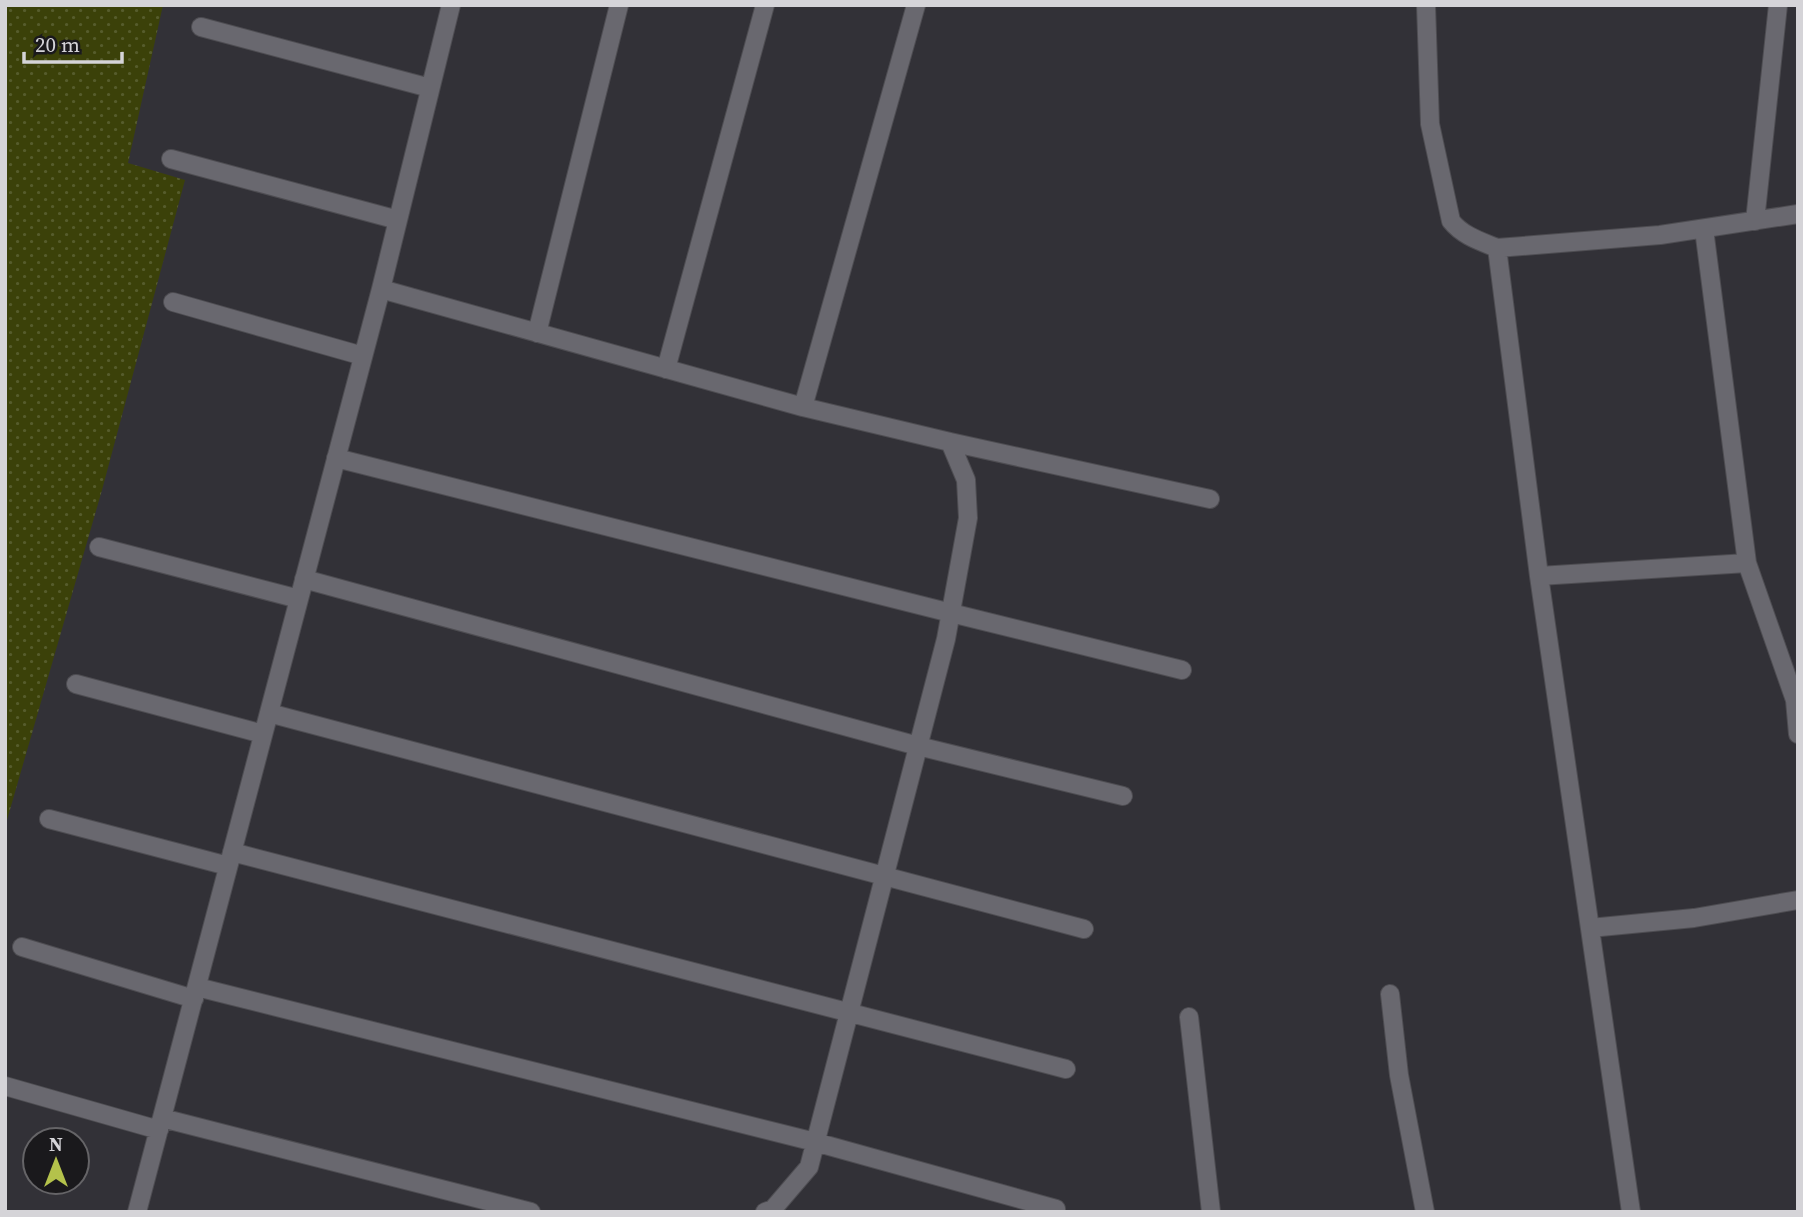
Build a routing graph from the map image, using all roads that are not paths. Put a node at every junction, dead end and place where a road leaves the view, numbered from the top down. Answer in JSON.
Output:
{"nodes":[{"id":1,"x":450,"y":5,"type":"edge"},
{"id":2,"x":619,"y":5,"type":"edge"},
{"id":3,"x":765,"y":5,"type":"edge"},
{"id":4,"x":916,"y":5,"type":"edge"},
{"id":5,"x":1426,"y":5,"type":"edge"},
{"id":6,"x":1778,"y":5,"type":"edge"},
{"id":7,"x":201,"y":27,"type":"dead end"},
{"id":8,"x":430,"y":88,"type":"junction"},
{"id":9,"x":171,"y":159,"type":"dead end"},
{"id":10,"x":1798,"y":214,"type":"edge"},
{"id":11,"x":398,"y":220,"type":"junction"},
{"id":12,"x":1755,"y":221,"type":"junction"},
{"id":13,"x":1704,"y":229,"type":"junction"},
{"id":14,"x":1497,"y":248,"type":"junction"},
{"id":15,"x":381,"y":289,"type":"junction"},
{"id":16,"x":173,"y":302,"type":"dead end"},
{"id":17,"x":537,"y":333,"type":"junction"},
{"id":18,"x":363,"y":356,"type":"junction"},
{"id":19,"x":666,"y":369,"type":"junction"},
{"id":20,"x":803,"y":407,"type":"junction"},
{"id":21,"x":950,"y":442,"type":"junction"},
{"id":22,"x":336,"y":458,"type":"junction"},
{"id":23,"x":1210,"y":499,"type":"dead end"},
{"id":24,"x":99,"y":547,"type":"dead end"},
{"id":25,"x":1747,"y":563,"type":"junction"},
{"id":26,"x":1539,"y":576,"type":"junction"},
{"id":27,"x":304,"y":579,"type":"junction"},
{"id":28,"x":299,"y":599,"type":"junction"},
{"id":29,"x":951,"y":613,"type":"junction"},
{"id":30,"x":1182,"y":670,"type":"dead end"},
{"id":31,"x":76,"y":684,"type":"dead end"},
{"id":32,"x":269,"y":713,"type":"junction"},
{"id":33,"x":263,"y":734,"type":"junction"},
{"id":34,"x":1798,"y":734,"type":"edge"},
{"id":35,"x":918,"y":746,"type":"junction"},
{"id":36,"x":1123,"y":796,"type":"dead end"},
{"id":37,"x":49,"y":819,"type":"dead end"},
{"id":38,"x":230,"y":859,"type":"junction"},
{"id":39,"x":884,"y":877,"type":"junction"},
{"id":40,"x":1798,"y":900,"type":"edge"},
{"id":41,"x":1590,"y":928,"type":"junction"},
{"id":42,"x":1084,"y":929,"type":"dead end"},
{"id":43,"x":22,"y":947,"type":"dead end"},
{"id":44,"x":195,"y":993,"type":"junction"},
{"id":45,"x":1390,"y":993,"type":"dead end"},
{"id":46,"x":849,"y":1012,"type":"junction"},
{"id":47,"x":1189,"y":1017,"type":"dead end"},
{"id":48,"x":1066,"y":1069,"type":"dead end"},
{"id":49,"x":5,"y":1086,"type":"edge"},
{"id":50,"x":160,"y":1124,"type":"junction"},
{"id":51,"x":816,"y":1142,"type":"junction"},
{"id":52,"x":1056,"y":1209,"type":"dead end"},
{"id":53,"x":137,"y":1212,"type":"edge"},
{"id":54,"x":531,"y":1212,"type":"edge"},
{"id":55,"x":765,"y":1212,"type":"edge"},
{"id":56,"x":1211,"y":1212,"type":"edge"},
{"id":57,"x":1425,"y":1212,"type":"edge"},
{"id":58,"x":1631,"y":1212,"type":"edge"}],
"edges":[{"from":1,"to":8,"type":"street"},
{"from":2,"to":17,"type":"street"},
{"from":3,"to":19,"type":"street"},
{"from":4,"to":20,"type":"street"},
{"from":5,"to":14,"type":"street"},
{"from":6,"to":12,"type":"street"},
{"from":7,"to":8,"type":"street"},
{"from":8,"to":11,"type":"street"},
{"from":9,"to":11,"type":"street"},
{"from":10,"to":12,"type":"street"},
{"from":11,"to":15,"type":"street"},
{"from":12,"to":13,"type":"street"},
{"from":13,"to":14,"type":"street"},
{"from":13,"to":25,"type":"street"},
{"from":14,"to":26,"type":"street"},
{"from":15,"to":17,"type":"street"},
{"from":15,"to":18,"type":"street"},
{"from":16,"to":18,"type":"street"},
{"from":17,"to":19,"type":"street"},
{"from":18,"to":22,"type":"street"},
{"from":19,"to":20,"type":"street"},
{"from":20,"to":21,"type":"street"},
{"from":21,"to":23,"type":"street"},
{"from":21,"to":29,"type":"street"},
{"from":22,"to":27,"type":"street"},
{"from":22,"to":29,"type":"street"},
{"from":24,"to":28,"type":"street"},
{"from":25,"to":26,"type":"street"},
{"from":25,"to":34,"type":"street"},
{"from":26,"to":41,"type":"street"},
{"from":27,"to":28,"type":"street"},
{"from":27,"to":35,"type":"street"},
{"from":28,"to":32,"type":"street"},
{"from":29,"to":30,"type":"street"},
{"from":29,"to":35,"type":"street"},
{"from":31,"to":33,"type":"street"},
{"from":32,"to":33,"type":"street"},
{"from":32,"to":39,"type":"street"},
{"from":33,"to":38,"type":"street"},
{"from":35,"to":36,"type":"street"},
{"from":35,"to":39,"type":"street"},
{"from":37,"to":38,"type":"street"},
{"from":38,"to":44,"type":"street"},
{"from":38,"to":46,"type":"street"},
{"from":39,"to":42,"type":"street"},
{"from":39,"to":46,"type":"street"},
{"from":40,"to":41,"type":"street"},
{"from":41,"to":58,"type":"street"},
{"from":43,"to":44,"type":"street"},
{"from":44,"to":50,"type":"street"},
{"from":44,"to":51,"type":"street"},
{"from":45,"to":57,"type":"street"},
{"from":46,"to":48,"type":"street"},
{"from":46,"to":51,"type":"street"},
{"from":47,"to":56,"type":"street"},
{"from":49,"to":50,"type":"street"},
{"from":50,"to":53,"type":"street"},
{"from":50,"to":54,"type":"street"},
{"from":51,"to":52,"type":"street"},
{"from":51,"to":55,"type":"street"}]}
